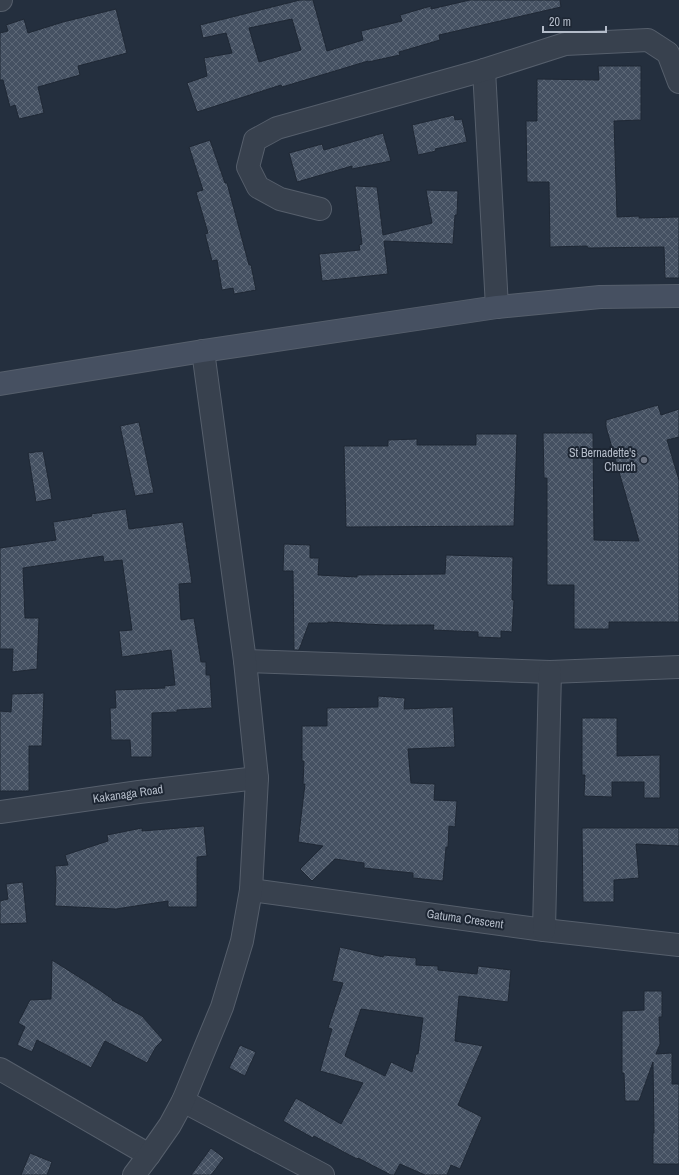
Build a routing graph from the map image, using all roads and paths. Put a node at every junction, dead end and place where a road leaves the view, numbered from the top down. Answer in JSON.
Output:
{"nodes":[{"id":1,"x":484,"y":70,"type":"junction"},
{"id":2,"x":679,"y":82,"type":"edge"},
{"id":3,"x":320,"y":210,"type":"dead end"},
{"id":4,"x":679,"y":296,"type":"edge"},
{"id":5,"x":497,"y":307,"type":"junction"},
{"id":6,"x":203,"y":351,"type":"junction"},
{"id":7,"x":0,"y":384,"type":"edge"},
{"id":8,"x":245,"y":661,"type":"junction"},
{"id":9,"x":679,"y":668,"type":"edge"},
{"id":10,"x":550,"y":672,"type":"junction"},
{"id":11,"x":257,"y":778,"type":"junction"},
{"id":12,"x":0,"y":812,"type":"edge"},
{"id":13,"x":251,"y":890,"type":"junction"},
{"id":14,"x":544,"y":930,"type":"junction"},
{"id":15,"x":679,"y":945,"type":"edge"},
{"id":16,"x":0,"y":1069,"type":"edge"},
{"id":17,"x":183,"y":1101,"type":"junction"},
{"id":18,"x":149,"y":1155,"type":"junction"},
{"id":19,"x":134,"y":1175,"type":"edge"},
{"id":20,"x":323,"y":1175,"type":"edge"}],
"edges":[{"from":1,"to":2,"type":"street"},
{"from":1,"to":3,"type":"street"},
{"from":1,"to":5,"type":"street"},
{"from":4,"to":5,"type":"street"},
{"from":5,"to":6,"type":"street"},
{"from":6,"to":7,"type":"street"},
{"from":6,"to":8,"type":"street"},
{"from":8,"to":10,"type":"street"},
{"from":8,"to":11,"type":"street"},
{"from":9,"to":10,"type":"street"},
{"from":10,"to":14,"type":"street"},
{"from":11,"to":12,"type":"street","name":"Kakanaga Road"},
{"from":11,"to":13,"type":"street"},
{"from":13,"to":14,"type":"street","name":"Gatuma Crescent"},
{"from":13,"to":17,"type":"street"},
{"from":14,"to":15,"type":"street","name":"Gatuma Crescent"},
{"from":16,"to":18,"type":"street"},
{"from":17,"to":18,"type":"street"},
{"from":17,"to":20,"type":"street"},
{"from":18,"to":19,"type":"street"}]}
